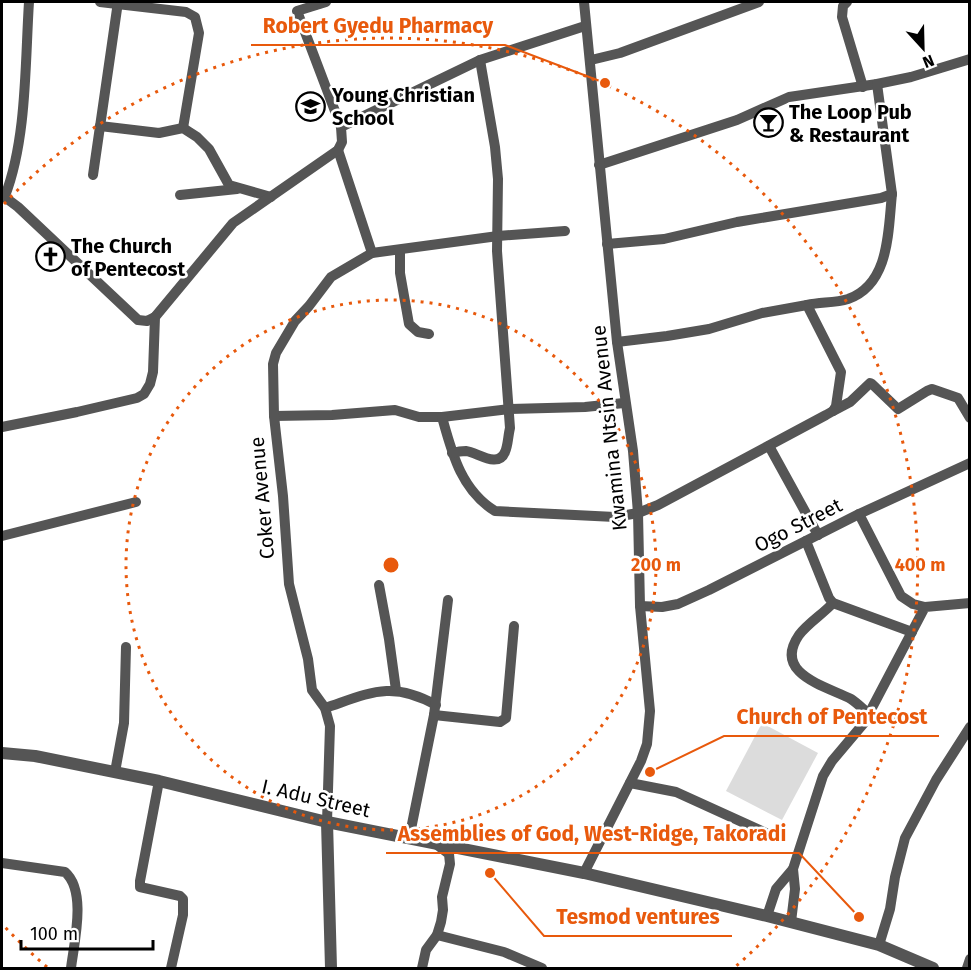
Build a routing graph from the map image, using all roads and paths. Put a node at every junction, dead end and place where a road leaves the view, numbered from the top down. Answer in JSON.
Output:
{"nodes":[{"id":1,"x":29,"y":2,"type":"edge"},
{"id":2,"x":100,"y":2,"type":"edge"},
{"id":3,"x":326,"y":2,"type":"edge"},
{"id":4,"x":584,"y":2,"type":"edge"},
{"id":5,"x":759,"y":2,"type":"edge"},
{"id":6,"x":847,"y":2,"type":"edge"},
{"id":7,"x":118,"y":3,"type":"edge"},
{"id":8,"x":296,"y":6,"type":"edge"},
{"id":9,"x":585,"y":26,"type":"junction"},
{"id":10,"x":480,"y":60,"type":"junction"},
{"id":11,"x":591,"y":60,"type":"junction"},
{"id":12,"x":969,"y":60,"type":"edge"},
{"id":13,"x":877,"y":84,"type":"junction"},
{"id":14,"x":863,"y":87,"type":"junction"},
{"id":15,"x":100,"y":126,"type":"junction"},
{"id":16,"x":341,"y":127,"type":"junction"},
{"id":17,"x":183,"y":128,"type":"junction"},
{"id":18,"x":338,"y":150,"type":"junction"},
{"id":19,"x":599,"y":165,"type":"junction"},
{"id":20,"x":93,"y":175,"type":"dead end"},
{"id":21,"x":238,"y":189,"type":"junction"},
{"id":22,"x":892,"y":194,"type":"junction"},
{"id":23,"x":3,"y":195,"type":"edge"},
{"id":24,"x":180,"y":195,"type":"dead end"},
{"id":25,"x":271,"y":197,"type":"junction"},
{"id":26,"x":565,"y":231,"type":"dead end"},
{"id":27,"x":498,"y":236,"type":"junction"},
{"id":28,"x":607,"y":244,"type":"junction"},
{"id":29,"x":400,"y":250,"type":"junction"},
{"id":30,"x":372,"y":253,"type":"junction"},
{"id":31,"x":807,"y":305,"type":"junction"},
{"id":32,"x":155,"y":317,"type":"junction"},
{"id":33,"x":429,"y":334,"type":"dead end"},
{"id":34,"x":617,"y":342,"type":"junction"},
{"id":35,"x":624,"y":403,"type":"junction"},
{"id":36,"x":510,"y":409,"type":"junction"},
{"id":37,"x":833,"y":411,"type":"junction"},
{"id":38,"x":274,"y":416,"type":"junction"},
{"id":39,"x":442,"y":417,"type":"junction"},
{"id":40,"x":969,"y":418,"type":"edge"},
{"id":41,"x":2,"y":427,"type":"edge"},
{"id":42,"x":769,"y":446,"type":"junction"},
{"id":43,"x":452,"y":453,"type":"junction"},
{"id":44,"x":969,"y":463,"type":"edge"},
{"id":45,"x":136,"y":502,"type":"dead end"},
{"id":46,"x":638,"y":513,"type":"junction"},
{"id":47,"x":859,"y":514,"type":"junction"},
{"id":48,"x":818,"y":535,"type":"junction"},
{"id":49,"x":2,"y":536,"type":"edge"},
{"id":50,"x":806,"y":541,"type":"junction"},
{"id":51,"x":379,"y":585,"type":"dead end"},
{"id":52,"x":448,"y":600,"type":"dead end"},
{"id":53,"x":833,"y":603,"type":"junction"},
{"id":54,"x":969,"y":603,"type":"edge"},
{"id":55,"x":640,"y":606,"type":"junction"},
{"id":56,"x":925,"y":607,"type":"junction"},
{"id":57,"x":514,"y":626,"type":"dead end"},
{"id":58,"x":912,"y":632,"type":"junction"},
{"id":59,"x":126,"y":647,"type":"dead end"},
{"id":60,"x":396,"y":690,"type":"junction"},
{"id":61,"x":325,"y":708,"type":"junction"},
{"id":62,"x":435,"y":710,"type":"junction"},
{"id":63,"x":869,"y":714,"type":"junction"},
{"id":64,"x":969,"y":727,"type":"edge"},
{"id":65,"x":2,"y":753,"type":"edge"},
{"id":66,"x":114,"y":772,"type":"junction"},
{"id":67,"x":159,"y":780,"type":"junction"},
{"id":68,"x":630,"y":783,"type":"junction"},
{"id":69,"x":327,"y":822,"type":"junction"},
{"id":70,"x":766,"y":833,"type":"dead end"},
{"id":71,"x":409,"y":839,"type":"junction"},
{"id":72,"x":436,"y":844,"type":"junction"},
{"id":73,"x":2,"y":863,"type":"edge"},
{"id":74,"x":793,"y":869,"type":"junction"},
{"id":75,"x":584,"y":873,"type":"junction"},
{"id":76,"x":767,"y":916,"type":"junction"},
{"id":77,"x":791,"y":922,"type":"junction"},
{"id":78,"x":437,"y":935,"type":"junction"},
{"id":79,"x":879,"y":945,"type":"junction"},
{"id":80,"x":969,"y":959,"type":"edge"},
{"id":81,"x":932,"y":968,"type":"edge"},
{"id":82,"x":70,"y":969,"type":"edge"},
{"id":83,"x":171,"y":969,"type":"edge"},
{"id":84,"x":331,"y":969,"type":"edge"},
{"id":85,"x":422,"y":969,"type":"edge"},
{"id":86,"x":542,"y":969,"type":"edge"},
{"id":87,"x":967,"y":969,"type":"edge"}],
"edges":[{"from":1,"to":23,"type":"street"},
{"from":2,"to":7,"type":"street"},
{"from":3,"to":8,"type":"street"},
{"from":4,"to":9,"type":"street","name":"Kwamina Ntsin Avenue"},
{"from":5,"to":11,"type":"street"},
{"from":6,"to":14,"type":"street"},
{"from":7,"to":15,"type":"street"},
{"from":7,"to":17,"type":"street"},
{"from":8,"to":16,"type":"street"},
{"from":9,"to":10,"type":"street"},
{"from":9,"to":11,"type":"street","name":"Kwamina Ntsin Avenue"},
{"from":10,"to":16,"type":"street"},
{"from":10,"to":27,"type":"street"},
{"from":11,"to":19,"type":"street","name":"Kwamina Ntsin Avenue"},
{"from":12,"to":13,"type":"street"},
{"from":13,"to":14,"type":"street"},
{"from":13,"to":22,"type":"street"},
{"from":14,"to":19,"type":"street"},
{"from":15,"to":17,"type":"street"},
{"from":15,"to":20,"type":"street"},
{"from":16,"to":18,"type":"street"},
{"from":17,"to":21,"type":"street"},
{"from":18,"to":25,"type":"street"},
{"from":18,"to":30,"type":"street"},
{"from":19,"to":28,"type":"street","name":"Kwamina Ntsin Avenue"},
{"from":21,"to":24,"type":"street"},
{"from":21,"to":25,"type":"street"},
{"from":22,"to":28,"type":"street"},
{"from":22,"to":31,"type":"street"},
{"from":23,"to":32,"type":"street"},
{"from":25,"to":32,"type":"street"},
{"from":26,"to":27,"type":"street","name":"Coker Avenue"},
{"from":27,"to":29,"type":"street","name":"Coker Avenue"},
{"from":27,"to":36,"type":"street"},
{"from":28,"to":34,"type":"street","name":"Kwamina Ntsin Avenue"},
{"from":29,"to":30,"type":"street","name":"Coker Avenue"},
{"from":29,"to":33,"type":"street"},
{"from":30,"to":38,"type":"street","name":"Coker Avenue"},
{"from":31,"to":34,"type":"street"},
{"from":31,"to":37,"type":"street"},
{"from":32,"to":41,"type":"street"},
{"from":34,"to":35,"type":"street","name":"Kwamina Ntsin Avenue"},
{"from":35,"to":36,"type":"street"},
{"from":35,"to":46,"type":"street","name":"Kwamina Ntsin Avenue"},
{"from":36,"to":39,"type":"street"},
{"from":36,"to":43,"type":"street"},
{"from":37,"to":40,"type":"street"},
{"from":37,"to":42,"type":"street"},
{"from":38,"to":39,"type":"street"},
{"from":38,"to":61,"type":"street","name":"Coker Avenue"},
{"from":39,"to":43,"type":"street"},
{"from":42,"to":46,"type":"street"},
{"from":42,"to":48,"type":"street"},
{"from":43,"to":46,"type":"street"},
{"from":44,"to":47,"type":"street","name":"Ogo Street"},
{"from":45,"to":49,"type":"street"},
{"from":46,"to":55,"type":"street","name":"Kwamina Ntsin Avenue"},
{"from":47,"to":48,"type":"street","name":"Ogo Street"},
{"from":47,"to":56,"type":"street"},
{"from":48,"to":50,"type":"street","name":"Ogo Street"},
{"from":50,"to":53,"type":"street"},
{"from":50,"to":55,"type":"street","name":"Ogo Street"},
{"from":51,"to":60,"type":"street"},
{"from":52,"to":62,"type":"street"},
{"from":53,"to":58,"type":"street"},
{"from":53,"to":63,"type":"street"},
{"from":54,"to":56,"type":"street"},
{"from":55,"to":68,"type":"street","name":"Kwamina Ntsin Avenue"},
{"from":56,"to":58,"type":"street"},
{"from":57,"to":62,"type":"street"},
{"from":58,"to":63,"type":"street"},
{"from":59,"to":66,"type":"street"},
{"from":60,"to":61,"type":"street"},
{"from":60,"to":62,"type":"street"},
{"from":61,"to":69,"type":"street","name":"Coker Avenue"},
{"from":62,"to":71,"type":"street"},
{"from":63,"to":74,"type":"street"},
{"from":64,"to":79,"type":"street"},
{"from":65,"to":66,"type":"street","name":"I. Adu Street"},
{"from":66,"to":67,"type":"street","name":"I. Adu Street"},
{"from":67,"to":69,"type":"street","name":"I. Adu Street"},
{"from":67,"to":83,"type":"street"},
{"from":68,"to":70,"type":"street"},
{"from":68,"to":75,"type":"street","name":"Kwamina Ntsin Avenue"},
{"from":69,"to":71,"type":"street","name":"I. Adu Street"},
{"from":69,"to":84,"type":"street","name":"Coker Avenue"},
{"from":71,"to":72,"type":"street","name":"I. Adu Street"},
{"from":72,"to":75,"type":"street","name":"I. Adu Street"},
{"from":72,"to":78,"type":"street"},
{"from":73,"to":82,"type":"street"},
{"from":74,"to":76,"type":"street"},
{"from":74,"to":77,"type":"street"},
{"from":75,"to":76,"type":"street","name":"I. Adu Street"},
{"from":76,"to":77,"type":"street","name":"I. Adu Street"},
{"from":77,"to":79,"type":"street","name":"I. Adu Street"},
{"from":78,"to":85,"type":"street"},
{"from":78,"to":86,"type":"street"},
{"from":79,"to":81,"type":"street","name":"I. Adu Street"},
{"from":80,"to":87,"type":"street"}]}
